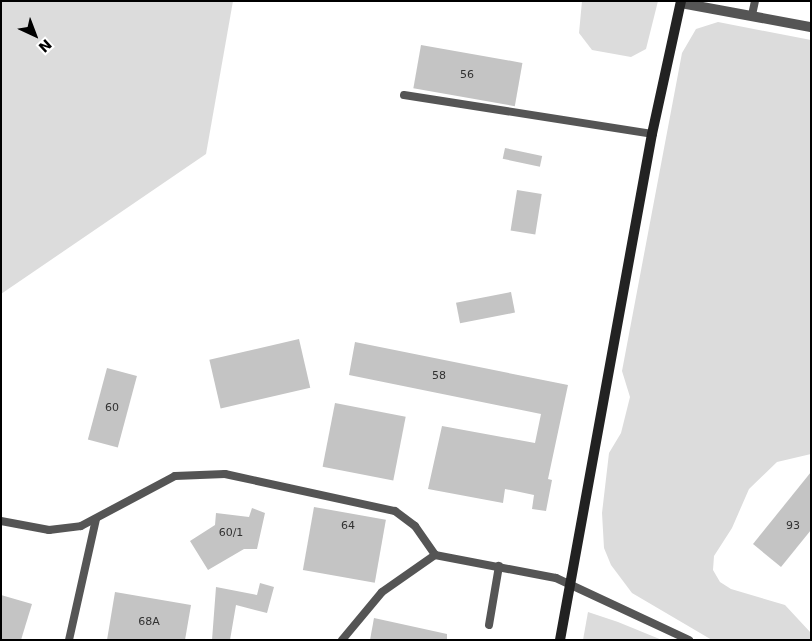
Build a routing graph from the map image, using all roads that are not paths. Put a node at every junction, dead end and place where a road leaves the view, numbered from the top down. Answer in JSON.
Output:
{"nodes":[{"id":1,"x":755,"y":1,"type":"edge"},
{"id":2,"x":681,"y":2,"type":"edge"},
{"id":3,"x":752,"y":15,"type":"junction"},
{"id":4,"x":811,"y":27,"type":"edge"},
{"id":5,"x":404,"y":95,"type":"dead end"},
{"id":6,"x":652,"y":134,"type":"junction"},
{"id":7,"x":96,"y":519,"type":"junction"},
{"id":8,"x":1,"y":521,"type":"edge"},
{"id":9,"x":435,"y":555,"type":"junction"},
{"id":10,"x":499,"y":566,"type":"junction"},
{"id":11,"x":572,"y":584,"type":"junction"},
{"id":12,"x":489,"y":625,"type":"dead end"},
{"id":13,"x":69,"y":640,"type":"edge"},
{"id":14,"x":342,"y":640,"type":"edge"},
{"id":15,"x":560,"y":640,"type":"edge"},
{"id":16,"x":689,"y":640,"type":"edge"}],
"edges":[{"from":1,"to":3,"type":"lane"},
{"from":2,"to":3,"type":"street"},
{"from":2,"to":6,"type":"main road"},
{"from":3,"to":4,"type":"street"},
{"from":5,"to":6,"type":"lane"},
{"from":6,"to":11,"type":"main road"},
{"from":7,"to":8,"type":"lane"},
{"from":7,"to":9,"type":"lane"},
{"from":7,"to":13,"type":"lane"},
{"from":9,"to":10,"type":"lane"},
{"from":9,"to":14,"type":"lane"},
{"from":10,"to":11,"type":"lane"},
{"from":10,"to":12,"type":"lane"},
{"from":11,"to":15,"type":"main road"},
{"from":11,"to":16,"type":"lane"}]}
